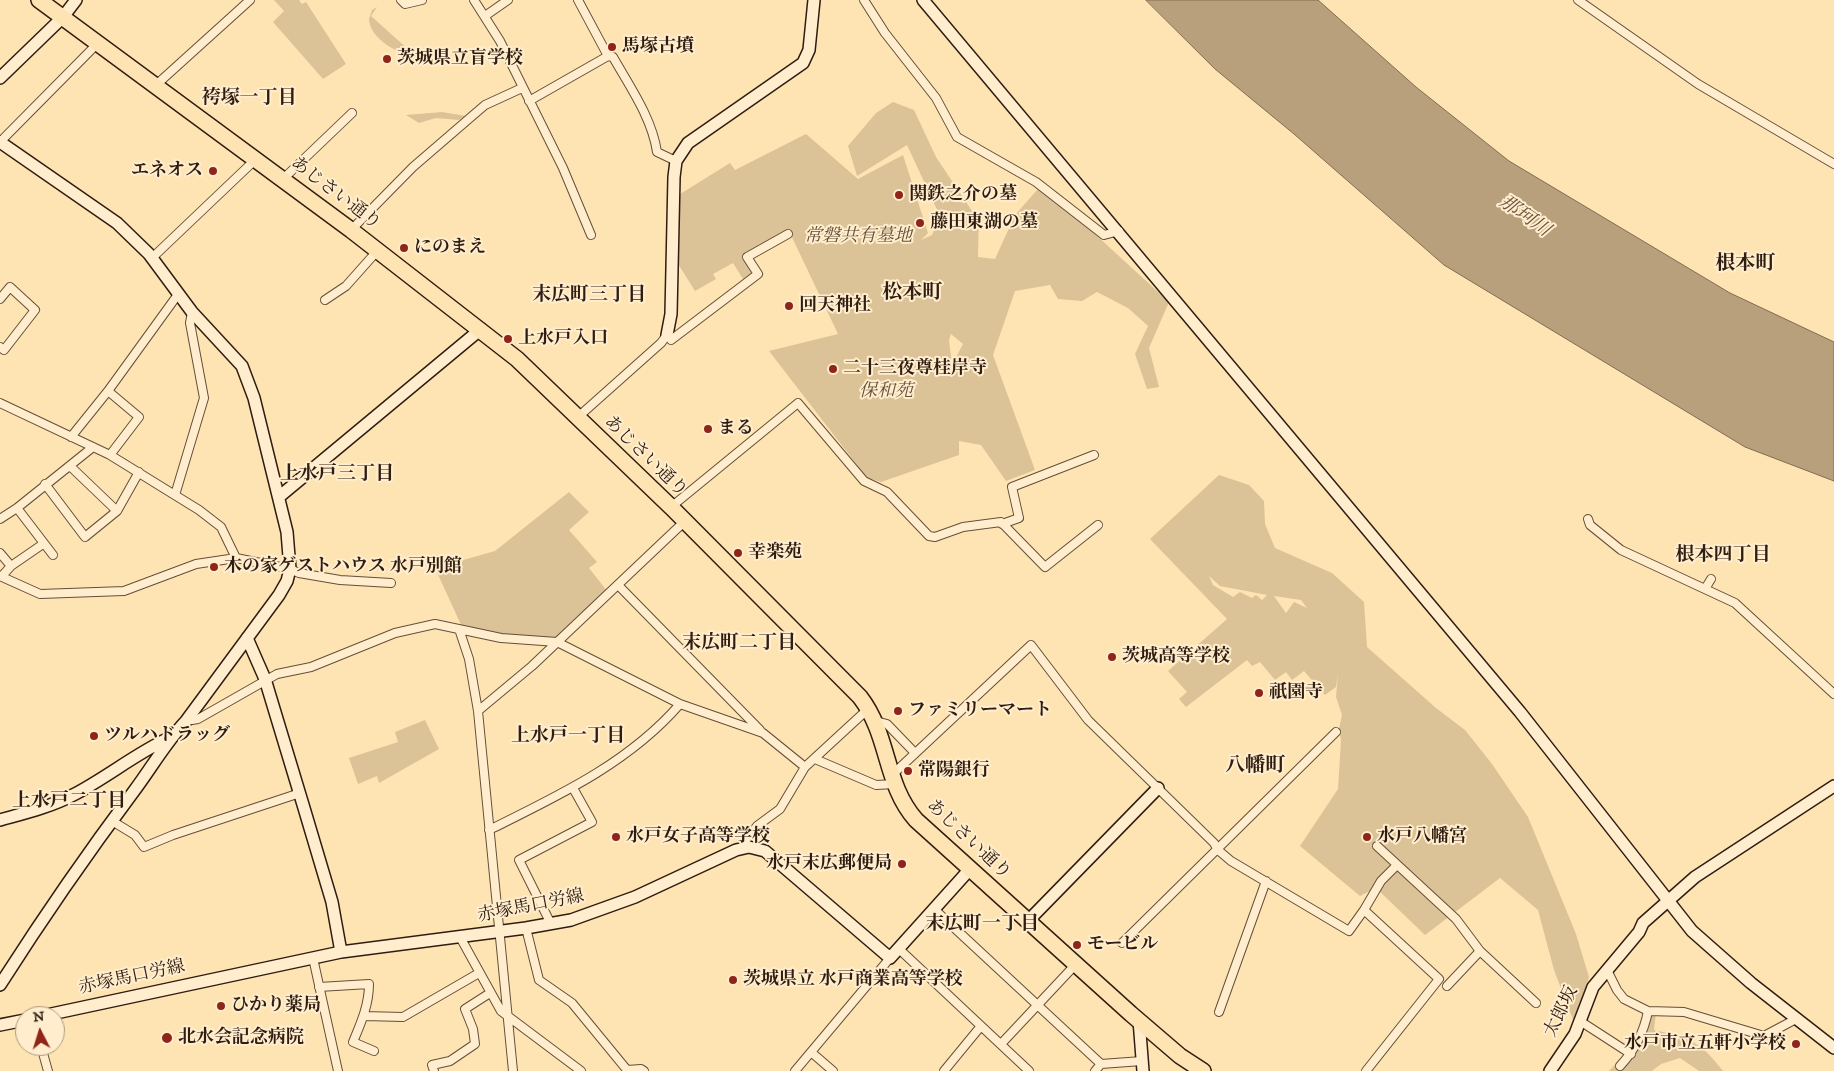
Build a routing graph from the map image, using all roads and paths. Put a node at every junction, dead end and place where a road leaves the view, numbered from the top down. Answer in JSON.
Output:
{"nodes":[{"id":1,"x":39,"y":0,"type":"edge"},
{"id":2,"x":76,"y":0,"type":"edge"},
{"id":3,"x":250,"y":0,"type":"edge"},
{"id":4,"x":401,"y":0,"type":"edge"},
{"id":5,"x":422,"y":0,"type":"edge"},
{"id":6,"x":474,"y":0,"type":"edge"},
{"id":7,"x":508,"y":0,"type":"edge"},
{"id":8,"x":578,"y":0,"type":"edge"},
{"id":9,"x":814,"y":0,"type":"edge"},
{"id":10,"x":864,"y":0,"type":"edge"},
{"id":11,"x":924,"y":0,"type":"edge"},
{"id":12,"x":1578,"y":0,"type":"edge"},
{"id":13,"x":485,"y":16,"type":"junction"},
{"id":14,"x":63,"y":17,"type":"junction"},
{"id":15,"x":98,"y":43,"type":"junction"},
{"id":16,"x":608,"y":56,"type":"junction"},
{"id":17,"x":0,"y":78,"type":"edge"},
{"id":18,"x":156,"y":85,"type":"junction"},
{"id":19,"x":522,"y":88,"type":"junction"},
{"id":20,"x":529,"y":100,"type":"junction"},
{"id":21,"x":352,"y":113,"type":"dead end"},
{"id":22,"x":0,"y":142,"type":"edge"},
{"id":23,"x":256,"y":159,"type":"junction"},
{"id":24,"x":676,"y":161,"type":"junction"},
{"id":25,"x":1834,"y":164,"type":"edge"},
{"id":26,"x":283,"y":179,"type":"junction"},
{"id":27,"x":351,"y":230,"type":"junction"},
{"id":28,"x":1119,"y":231,"type":"junction"},
{"id":29,"x":788,"y":234,"type":"dead end"},
{"id":30,"x":591,"y":235,"type":"dead end"},
{"id":31,"x":378,"y":250,"type":"junction"},
{"id":32,"x":152,"y":258,"type":"junction"},
{"id":33,"x":179,"y":293,"type":"junction"},
{"id":34,"x":0,"y":299,"type":"edge"},
{"id":35,"x":325,"y":300,"type":"dead end"},
{"id":36,"x":192,"y":312,"type":"junction"},
{"id":37,"x":481,"y":329,"type":"junction"},
{"id":38,"x":669,"y":337,"type":"junction"},
{"id":39,"x":0,"y":347,"type":"edge"},
{"id":40,"x":108,"y":391,"type":"junction"},
{"id":41,"x":0,"y":403,"type":"edge"},
{"id":42,"x":578,"y":417,"type":"junction"},
{"id":43,"x":71,"y":437,"type":"junction"},
{"id":44,"x":93,"y":447,"type":"junction"},
{"id":45,"x":110,"y":455,"type":"junction"},
{"id":46,"x":1094,"y":455,"type":"dead end"},
{"id":47,"x":70,"y":466,"type":"junction"},
{"id":48,"x":139,"y":472,"type":"junction"},
{"id":49,"x":45,"y":484,"type":"junction"},
{"id":50,"x":175,"y":495,"type":"junction"},
{"id":51,"x":280,"y":496,"type":"junction"},
{"id":52,"x":671,"y":507,"type":"junction"},
{"id":53,"x":17,"y":508,"type":"junction"},
{"id":54,"x":118,"y":511,"type":"junction"},
{"id":55,"x":0,"y":519,"type":"edge"},
{"id":56,"x":1588,"y":519,"type":"dead end"},
{"id":57,"x":684,"y":522,"type":"junction"},
{"id":58,"x":1002,"y":524,"type":"junction"},
{"id":59,"x":1098,"y":525,"type":"dead end"},
{"id":60,"x":43,"y":544,"type":"junction"},
{"id":61,"x":0,"y":552,"type":"edge"},
{"id":62,"x":53,"y":555,"type":"dead end"},
{"id":63,"x":236,"y":558,"type":"junction"},
{"id":64,"x":11,"y":566,"type":"junction"},
{"id":65,"x":290,"y":569,"type":"junction"},
{"id":66,"x":1,"y":576,"type":"edge"},
{"id":67,"x":1711,"y":579,"type":"dead end"},
{"id":68,"x":391,"y":583,"type":"dead end"},
{"id":69,"x":618,"y":585,"type":"junction"},
{"id":70,"x":1705,"y":589,"type":"junction"},
{"id":71,"x":459,"y":629,"type":"junction"},
{"id":72,"x":247,"y":638,"type":"junction"},
{"id":73,"x":557,"y":642,"type":"junction"},
{"id":74,"x":265,"y":679,"type":"junction"},
{"id":75,"x":1834,"y":694,"type":"edge"},
{"id":76,"x":680,"y":704,"type":"junction"},
{"id":77,"x":478,"y":711,"type":"junction"},
{"id":78,"x":872,"y":715,"type":"junction"},
{"id":79,"x":186,"y":721,"type":"junction"},
{"id":80,"x":1336,"y":732,"type":"dead end"},
{"id":81,"x":763,"y":733,"type":"junction"},
{"id":82,"x":169,"y":738,"type":"junction"},
{"id":83,"x":915,"y":753,"type":"junction"},
{"id":84,"x":815,"y":759,"type":"junction"},
{"id":85,"x":805,"y":767,"type":"junction"},
{"id":86,"x":893,"y":780,"type":"junction"},
{"id":87,"x":1834,"y":786,"type":"edge"},
{"id":88,"x":573,"y":788,"type":"junction"},
{"id":89,"x":1158,"y":788,"type":"junction"},
{"id":90,"x":300,"y":793,"type":"junction"},
{"id":91,"x":0,"y":820,"type":"edge"},
{"id":92,"x":112,"y":821,"type":"junction"},
{"id":93,"x":489,"y":830,"type":"junction"},
{"id":94,"x":1376,"y":846,"type":"dead end"},
{"id":95,"x":744,"y":848,"type":"junction"},
{"id":96,"x":1218,"y":850,"type":"junction"},
{"id":97,"x":1396,"y":865,"type":"junction"},
{"id":98,"x":970,"y":869,"type":"junction"},
{"id":99,"x":1266,"y":882,"type":"junction"},
{"id":100,"x":1667,"y":901,"type":"junction"},
{"id":101,"x":934,"y":910,"type":"junction"},
{"id":102,"x":1364,"y":910,"type":"junction"},
{"id":103,"x":1028,"y":921,"type":"junction"},
{"id":104,"x":551,"y":924,"type":"junction"},
{"id":105,"x":526,"y":928,"type":"junction"},
{"id":106,"x":499,"y":932,"type":"junction"},
{"id":107,"x":460,"y":937,"type":"junction"},
{"id":108,"x":1122,"y":943,"type":"dead end"},
{"id":109,"x":898,"y":948,"type":"junction"},
{"id":110,"x":1480,"y":951,"type":"junction"},
{"id":111,"x":341,"y":952,"type":"junction"},
{"id":112,"x":313,"y":958,"type":"junction"},
{"id":113,"x":890,"y":958,"type":"junction"},
{"id":114,"x":1076,"y":964,"type":"junction"},
{"id":115,"x":1607,"y":970,"type":"junction"},
{"id":116,"x":479,"y":973,"type":"junction"},
{"id":117,"x":0,"y":985,"type":"edge"},
{"id":118,"x":1448,"y":986,"type":"dead end"},
{"id":119,"x":319,"y":987,"type":"junction"},
{"id":120,"x":490,"y":993,"type":"junction"},
{"id":121,"x":1536,"y":1003,"type":"dead end"},
{"id":122,"x":1038,"y":1005,"type":"junction"},
{"id":123,"x":65,"y":1011,"type":"edge"},
{"id":124,"x":1648,"y":1011,"type":"junction"},
{"id":125,"x":1219,"y":1012,"type":"dead end"},
{"id":126,"x":507,"y":1015,"type":"junction"},
{"id":127,"x":364,"y":1016,"type":"junction"},
{"id":128,"x":1796,"y":1019,"type":"junction"},
{"id":129,"x":1139,"y":1020,"type":"junction"},
{"id":130,"x":1580,"y":1020,"type":"junction"},
{"id":131,"x":15,"y":1022,"type":"edge"},
{"id":132,"x":0,"y":1024,"type":"edge"},
{"id":133,"x":981,"y":1026,"type":"junction"},
{"id":134,"x":1001,"y":1044,"type":"junction"},
{"id":135,"x":1834,"y":1048,"type":"edge"},
{"id":136,"x":374,"y":1051,"type":"dead end"},
{"id":137,"x":811,"y":1052,"type":"junction"},
{"id":138,"x":1631,"y":1054,"type":"junction"},
{"id":139,"x":44,"y":1056,"type":"edge"},
{"id":140,"x":1101,"y":1064,"type":"junction"},
{"id":141,"x":1143,"y":1066,"type":"edge"},
{"id":142,"x":1620,"y":1066,"type":"dead end"},
{"id":143,"x":48,"y":1071,"type":"edge"},
{"id":144,"x":338,"y":1071,"type":"edge"},
{"id":145,"x":434,"y":1071,"type":"edge"},
{"id":146,"x":513,"y":1071,"type":"edge"},
{"id":147,"x":581,"y":1071,"type":"edge"},
{"id":148,"x":644,"y":1071,"type":"edge"},
{"id":149,"x":794,"y":1071,"type":"edge"},
{"id":150,"x":833,"y":1071,"type":"edge"},
{"id":151,"x":944,"y":1071,"type":"edge"},
{"id":152,"x":1028,"y":1071,"type":"edge"},
{"id":153,"x":1095,"y":1071,"type":"edge"},
{"id":154,"x":1203,"y":1071,"type":"edge"},
{"id":155,"x":1366,"y":1071,"type":"edge"},
{"id":156,"x":1550,"y":1071,"type":"edge"}],
"edges":[{"from":1,"to":14,"type":"highway","name":"あじさい通り"},
{"from":2,"to":14,"type":"street"},
{"from":3,"to":18,"type":"street"},
{"from":4,"to":5,"type":"street"},
{"from":6,"to":13,"type":"street"},
{"from":7,"to":13,"type":"street"},
{"from":8,"to":16,"type":"street"},
{"from":9,"to":24,"type":"street"},
{"from":10,"to":28,"type":"street"},
{"from":11,"to":28,"type":"street"},
{"from":12,"to":25,"type":"street"},
{"from":13,"to":19,"type":"street"},
{"from":14,"to":15,"type":"highway","name":"あじさい通り"},
{"from":14,"to":17,"type":"street"},
{"from":15,"to":18,"type":"highway","name":"あじさい通り"},
{"from":15,"to":22,"type":"street"},
{"from":16,"to":20,"type":"street"},
{"from":16,"to":24,"type":"street"},
{"from":18,"to":23,"type":"highway","name":"あじさい通り"},
{"from":19,"to":20,"type":"street"},
{"from":19,"to":27,"type":"street"},
{"from":20,"to":30,"type":"street"},
{"from":21,"to":26,"type":"street"},
{"from":22,"to":32,"type":"street"},
{"from":23,"to":26,"type":"highway","name":"あじさい通り"},
{"from":23,"to":32,"type":"street"},
{"from":24,"to":38,"type":"street"},
{"from":26,"to":27,"type":"highway","name":"あじさい通り"},
{"from":27,"to":31,"type":"highway","name":"あじさい通り"},
{"from":28,"to":100,"type":"street"},
{"from":29,"to":38,"type":"street"},
{"from":31,"to":35,"type":"street"},
{"from":31,"to":37,"type":"highway","name":"あじさい通り"},
{"from":32,"to":33,"type":"street"},
{"from":33,"to":36,"type":"street"},
{"from":33,"to":40,"type":"street"},
{"from":34,"to":39,"type":"street"},
{"from":36,"to":50,"type":"street"},
{"from":36,"to":51,"type":"street"},
{"from":37,"to":42,"type":"highway","name":"あじさい通り"},
{"from":37,"to":51,"type":"street"},
{"from":38,"to":42,"type":"street"},
{"from":40,"to":43,"type":"street"},
{"from":40,"to":45,"type":"street"},
{"from":41,"to":43,"type":"street"},
{"from":42,"to":52,"type":"highway","name":"あじさい通り"},
{"from":43,"to":44,"type":"street"},
{"from":44,"to":45,"type":"street"},
{"from":44,"to":47,"type":"street"},
{"from":45,"to":48,"type":"street"},
{"from":46,"to":58,"type":"street"},
{"from":47,"to":49,"type":"street"},
{"from":47,"to":54,"type":"street"},
{"from":48,"to":50,"type":"street"},
{"from":48,"to":54,"type":"street"},
{"from":49,"to":53,"type":"street"},
{"from":49,"to":54,"type":"street"},
{"from":50,"to":63,"type":"street"},
{"from":51,"to":65,"type":"street"},
{"from":52,"to":57,"type":"highway","name":"あじさい通り"},
{"from":52,"to":58,"type":"street"},
{"from":53,"to":55,"type":"street"},
{"from":53,"to":60,"type":"street"},
{"from":56,"to":70,"type":"street"},
{"from":57,"to":69,"type":"street"},
{"from":57,"to":78,"type":"highway","name":"あじさい通り"},
{"from":58,"to":59,"type":"street"},
{"from":60,"to":62,"type":"street"},
{"from":60,"to":64,"type":"street"},
{"from":61,"to":64,"type":"street"},
{"from":63,"to":65,"type":"street"},
{"from":63,"to":66,"type":"street"},
{"from":64,"to":66,"type":"street"},
{"from":65,"to":68,"type":"street"},
{"from":65,"to":72,"type":"street"},
{"from":67,"to":70,"type":"street"},
{"from":69,"to":73,"type":"street"},
{"from":69,"to":81,"type":"street"},
{"from":70,"to":75,"type":"street"},
{"from":71,"to":73,"type":"street"},
{"from":71,"to":74,"type":"street"},
{"from":71,"to":77,"type":"street"},
{"from":72,"to":74,"type":"street"},
{"from":72,"to":79,"type":"street"},
{"from":73,"to":76,"type":"street"},
{"from":73,"to":77,"type":"street"},
{"from":74,"to":79,"type":"street"},
{"from":74,"to":90,"type":"street"},
{"from":76,"to":81,"type":"street"},
{"from":76,"to":88,"type":"street"},
{"from":77,"to":93,"type":"street"},
{"from":78,"to":83,"type":"street"},
{"from":78,"to":84,"type":"street"},
{"from":78,"to":86,"type":"highway","name":"あじさい通り"},
{"from":79,"to":82,"type":"street"},
{"from":80,"to":96,"type":"street"},
{"from":81,"to":85,"type":"street"},
{"from":82,"to":91,"type":"street"},
{"from":82,"to":92,"type":"street"},
{"from":83,"to":86,"type":"street"},
{"from":83,"to":89,"type":"street"},
{"from":84,"to":85,"type":"street"},
{"from":84,"to":86,"type":"street"},
{"from":85,"to":95,"type":"street"},
{"from":86,"to":98,"type":"highway","name":"あじさい通り"},
{"from":87,"to":100,"type":"street","name":"太郎坂"},
{"from":88,"to":93,"type":"street"},
{"from":88,"to":104,"type":"street"},
{"from":89,"to":96,"type":"street"},
{"from":89,"to":103,"type":"street"},
{"from":90,"to":92,"type":"street"},
{"from":90,"to":111,"type":"street"},
{"from":92,"to":117,"type":"street"},
{"from":93,"to":106,"type":"street"},
{"from":94,"to":97,"type":"street"},
{"from":95,"to":104,"type":"street","name":"赤塚馬口労線"},
{"from":95,"to":113,"type":"street"},
{"from":96,"to":99,"type":"street"},
{"from":96,"to":108,"type":"street"},
{"from":97,"to":102,"type":"street"},
{"from":97,"to":110,"type":"street"},
{"from":98,"to":101,"type":"street"},
{"from":98,"to":103,"type":"highway","name":"あじさい通り"},
{"from":99,"to":102,"type":"street"},
{"from":99,"to":125,"type":"street"},
{"from":100,"to":115,"type":"street","name":"太郎坂"},
{"from":100,"to":128,"type":"street"},
{"from":101,"to":109,"type":"street"},
{"from":101,"to":122,"type":"street"},
{"from":102,"to":155,"type":"street"},
{"from":103,"to":114,"type":"highway","name":"あじさい通り"},
{"from":104,"to":105,"type":"street","name":"赤塚馬口労線"},
{"from":105,"to":106,"type":"street","name":"赤塚馬口労線"},
{"from":105,"to":148,"type":"street"},
{"from":106,"to":107,"type":"street","name":"赤塚馬口労線"},
{"from":106,"to":126,"type":"street"},
{"from":107,"to":111,"type":"street","name":"赤塚馬口労線"},
{"from":107,"to":116,"type":"street"},
{"from":109,"to":113,"type":"street"},
{"from":109,"to":133,"type":"street"},
{"from":110,"to":118,"type":"street"},
{"from":110,"to":121,"type":"street"},
{"from":111,"to":112,"type":"street","name":"赤塚馬口労線"},
{"from":112,"to":119,"type":"street"},
{"from":112,"to":123,"type":"street","name":"赤塚馬口労線"},
{"from":113,"to":137,"type":"street"},
{"from":114,"to":122,"type":"street"},
{"from":114,"to":129,"type":"highway","name":"あじさい通り"},
{"from":115,"to":124,"type":"street"},
{"from":115,"to":130,"type":"street","name":"太郎坂"},
{"from":116,"to":120,"type":"street"},
{"from":116,"to":127,"type":"street"},
{"from":119,"to":127,"type":"street"},
{"from":119,"to":144,"type":"street"},
{"from":120,"to":126,"type":"street"},
{"from":120,"to":145,"type":"street"},
{"from":122,"to":134,"type":"street"},
{"from":122,"to":140,"type":"street"},
{"from":124,"to":128,"type":"street"},
{"from":124,"to":138,"type":"street"},
{"from":126,"to":146,"type":"street"},
{"from":126,"to":147,"type":"street"},
{"from":127,"to":136,"type":"street"},
{"from":128,"to":135,"type":"street"},
{"from":129,"to":141,"type":"street"},
{"from":129,"to":154,"type":"highway","name":"あじさい通り"},
{"from":130,"to":138,"type":"street"},
{"from":130,"to":156,"type":"street","name":"太郎坂"},
{"from":131,"to":132,"type":"street"},
{"from":133,"to":134,"type":"street"},
{"from":133,"to":151,"type":"street"},
{"from":134,"to":152,"type":"street"},
{"from":137,"to":149,"type":"street"},
{"from":137,"to":150,"type":"street"},
{"from":138,"to":142,"type":"street"},
{"from":139,"to":143,"type":"street"},
{"from":140,"to":141,"type":"street"},
{"from":140,"to":153,"type":"street"}]}
